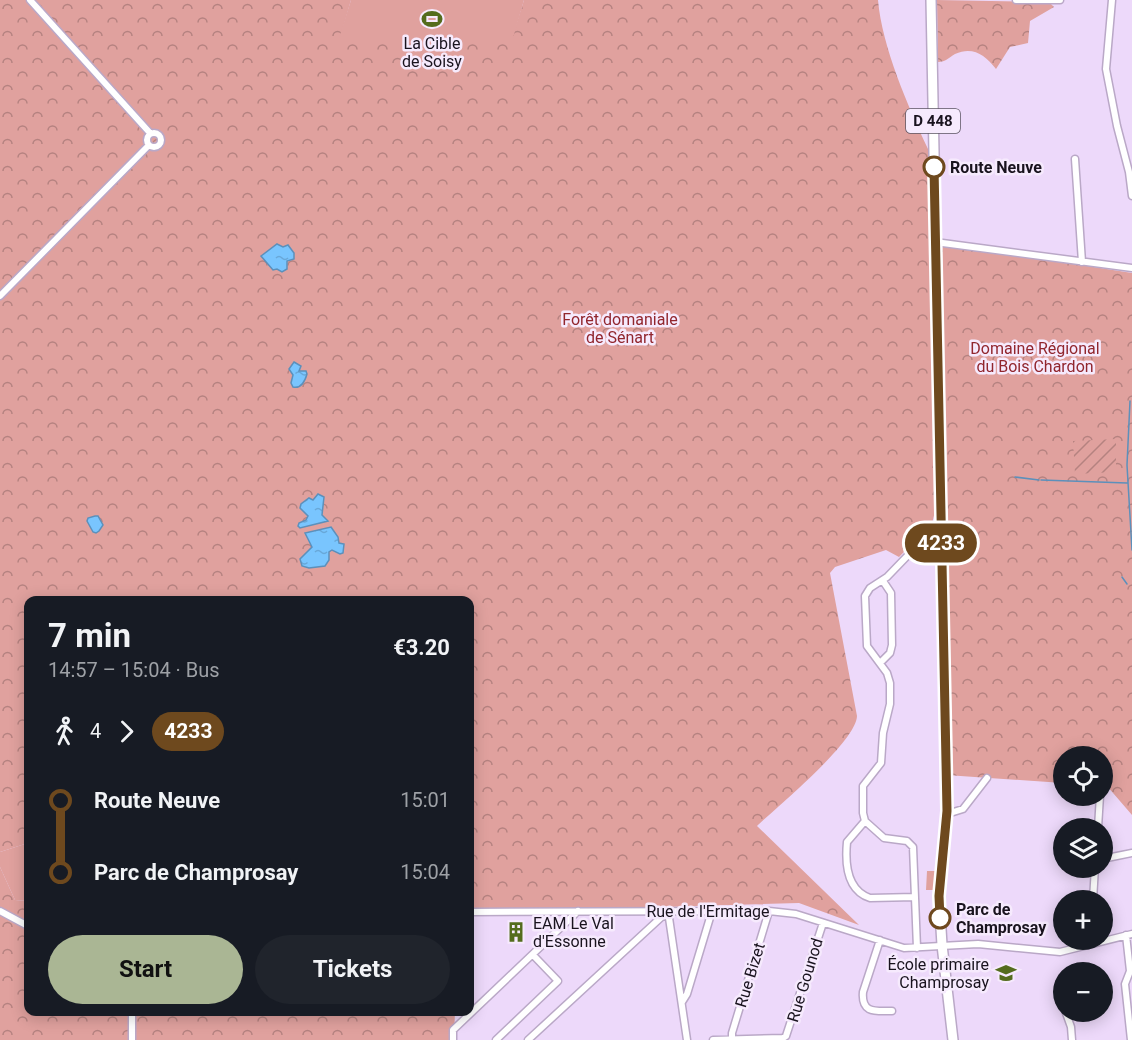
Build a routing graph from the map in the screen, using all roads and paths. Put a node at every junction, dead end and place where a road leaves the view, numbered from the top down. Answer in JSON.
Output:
{"nodes":[{"id":1,"x":30,"y":0,"type":"edge"},
{"id":2,"x":932,"y":0,"type":"edge"},
{"id":3,"x":1016,"y":0,"type":"edge"},
{"id":4,"x":1060,"y":0,"type":"edge"},
{"id":5,"x":1112,"y":0,"type":"edge"},
{"id":6,"x":150,"y":133,"type":"junction"},
{"id":7,"x":149,"y":145,"type":"junction"},
{"id":8,"x":1075,"y":159,"type":"dead end"},
{"id":9,"x":1132,"y":196,"type":"edge"},
{"id":10,"x":935,"y":242,"type":"junction"},
{"id":11,"x":1082,"y":262,"type":"junction"},
{"id":12,"x":1132,"y":268,"type":"edge"},
{"id":13,"x":0,"y":296,"type":"edge"},
{"id":14,"x":941,"y":521,"type":"junction"},
{"id":15,"x":883,"y":581,"type":"junction"},
{"id":16,"x":880,"y":663,"type":"junction"},
{"id":17,"x":987,"y":778,"type":"dead end"},
{"id":18,"x":947,"y":814,"type":"junction"},
{"id":19,"x":865,"y":821,"type":"junction"},
{"id":20,"x":1132,"y":853,"type":"edge"},
{"id":21,"x":1113,"y":857,"type":"edge"},
{"id":22,"x":915,"y":897,"type":"junction"},
{"id":23,"x":0,"y":911,"type":"edge"},
{"id":24,"x":578,"y":911,"type":"junction"},
{"id":25,"x":668,"y":911,"type":"junction"},
{"id":26,"x":712,"y":911,"type":"junction"},
{"id":27,"x":769,"y":911,"type":"junction"},
{"id":28,"x":474,"y":912,"type":"edge"},
{"id":29,"x":823,"y":923,"type":"junction"},
{"id":30,"x":24,"y":924,"type":"edge"},
{"id":31,"x":1129,"y":935,"type":"edge"},
{"id":32,"x":1113,"y":938,"type":"edge"},
{"id":33,"x":880,"y":940,"type":"junction"},
{"id":34,"x":942,"y":945,"type":"junction"},
{"id":35,"x":917,"y":948,"type":"junction"},
{"id":36,"x":1066,"y":950,"type":"edge"},
{"id":37,"x":1130,"y":954,"type":"edge"},
{"id":38,"x":533,"y":955,"type":"junction"},
{"id":39,"x":681,"y":1003,"type":"junction"},
{"id":40,"x":474,"y":1010,"type":"edge"},
{"id":41,"x":892,"y":1011,"type":"dead end"},
{"id":42,"x":132,"y":1016,"type":"edge"},
{"id":43,"x":468,"y":1016,"type":"edge"},
{"id":44,"x":1069,"y":1022,"type":"edge"},
{"id":45,"x":132,"y":1040,"type":"edge"},
{"id":46,"x":453,"y":1040,"type":"edge"},
{"id":47,"x":496,"y":1040,"type":"edge"},
{"id":48,"x":528,"y":1040,"type":"edge"},
{"id":49,"x":687,"y":1040,"type":"edge"},
{"id":50,"x":713,"y":1040,"type":"edge"},
{"id":51,"x":732,"y":1040,"type":"edge"},
{"id":52,"x":953,"y":1040,"type":"edge"},
{"id":53,"x":1072,"y":1040,"type":"edge"},
{"id":54,"x":1131,"y":1040,"type":"edge"}],
"edges":[{"from":1,"to":6,"type":"street"},
{"from":2,"to":10,"type":"main road","number":"D 448"},
{"from":3,"to":4,"type":"street"},
{"from":5,"to":9,"type":"street"},
{"from":6,"to":7,"type":"street"},
{"from":6,"to":7,"type":"street"},
{"from":7,"to":13,"type":"street"},
{"from":8,"to":11,"type":"street"},
{"from":10,"to":11,"type":"street"},
{"from":10,"to":14,"type":"main road","number":"D 448"},
{"from":11,"to":12,"type":"street"},
{"from":14,"to":15,"type":"street"},
{"from":14,"to":18,"type":"main road","number":"D 448"},
{"from":15,"to":16,"type":"street"},
{"from":15,"to":16,"type":"street"},
{"from":16,"to":19,"type":"street"},
{"from":17,"to":18,"type":"street"},
{"from":18,"to":34,"type":"main road","number":"D 448"},
{"from":19,"to":22,"type":"street"},
{"from":19,"to":22,"type":"street"},
{"from":20,"to":21,"type":"street"},
{"from":22,"to":35,"type":"street"},
{"from":23,"to":30,"type":"street"},
{"from":24,"to":25,"type":"street","name":"Rue de l'Ermitage"},
{"from":24,"to":28,"type":"street","name":"Rue de l'Ermitage"},
{"from":24,"to":38,"type":"street"},
{"from":25,"to":26,"type":"street","name":"Rue de l'Ermitage"},
{"from":25,"to":39,"type":"street"},
{"from":25,"to":48,"type":"street"},
{"from":26,"to":27,"type":"street","name":"Rue de l'Ermitage"},
{"from":26,"to":39,"type":"street"},
{"from":27,"to":29,"type":"street","name":"Rue de l'Ermitage"},
{"from":27,"to":51,"type":"street","name":"Rue Bizet"},
{"from":29,"to":33,"type":"street","name":"Rue de l'Ermitage"},
{"from":29,"to":51,"type":"street","name":"Rue Gounod"},
{"from":31,"to":32,"type":"street","name":"Rue de l'Ermitage"},
{"from":31,"to":37,"type":"street"},
{"from":33,"to":35,"type":"street","name":"Rue de l'Ermitage"},
{"from":33,"to":41,"type":"street"},
{"from":34,"to":35,"type":"street","name":"Rue de l'Ermitage"},
{"from":34,"to":36,"type":"street","name":"Rue de l'Ermitage"},
{"from":34,"to":52,"type":"main road","number":"D 448"},
{"from":37,"to":54,"type":"street"},
{"from":38,"to":40,"type":"street"},
{"from":38,"to":47,"type":"street"},
{"from":39,"to":49,"type":"street"},
{"from":42,"to":45,"type":"street"},
{"from":43,"to":46,"type":"street"},
{"from":44,"to":53,"type":"street"},
{"from":50,"to":51,"type":"street"}]}
